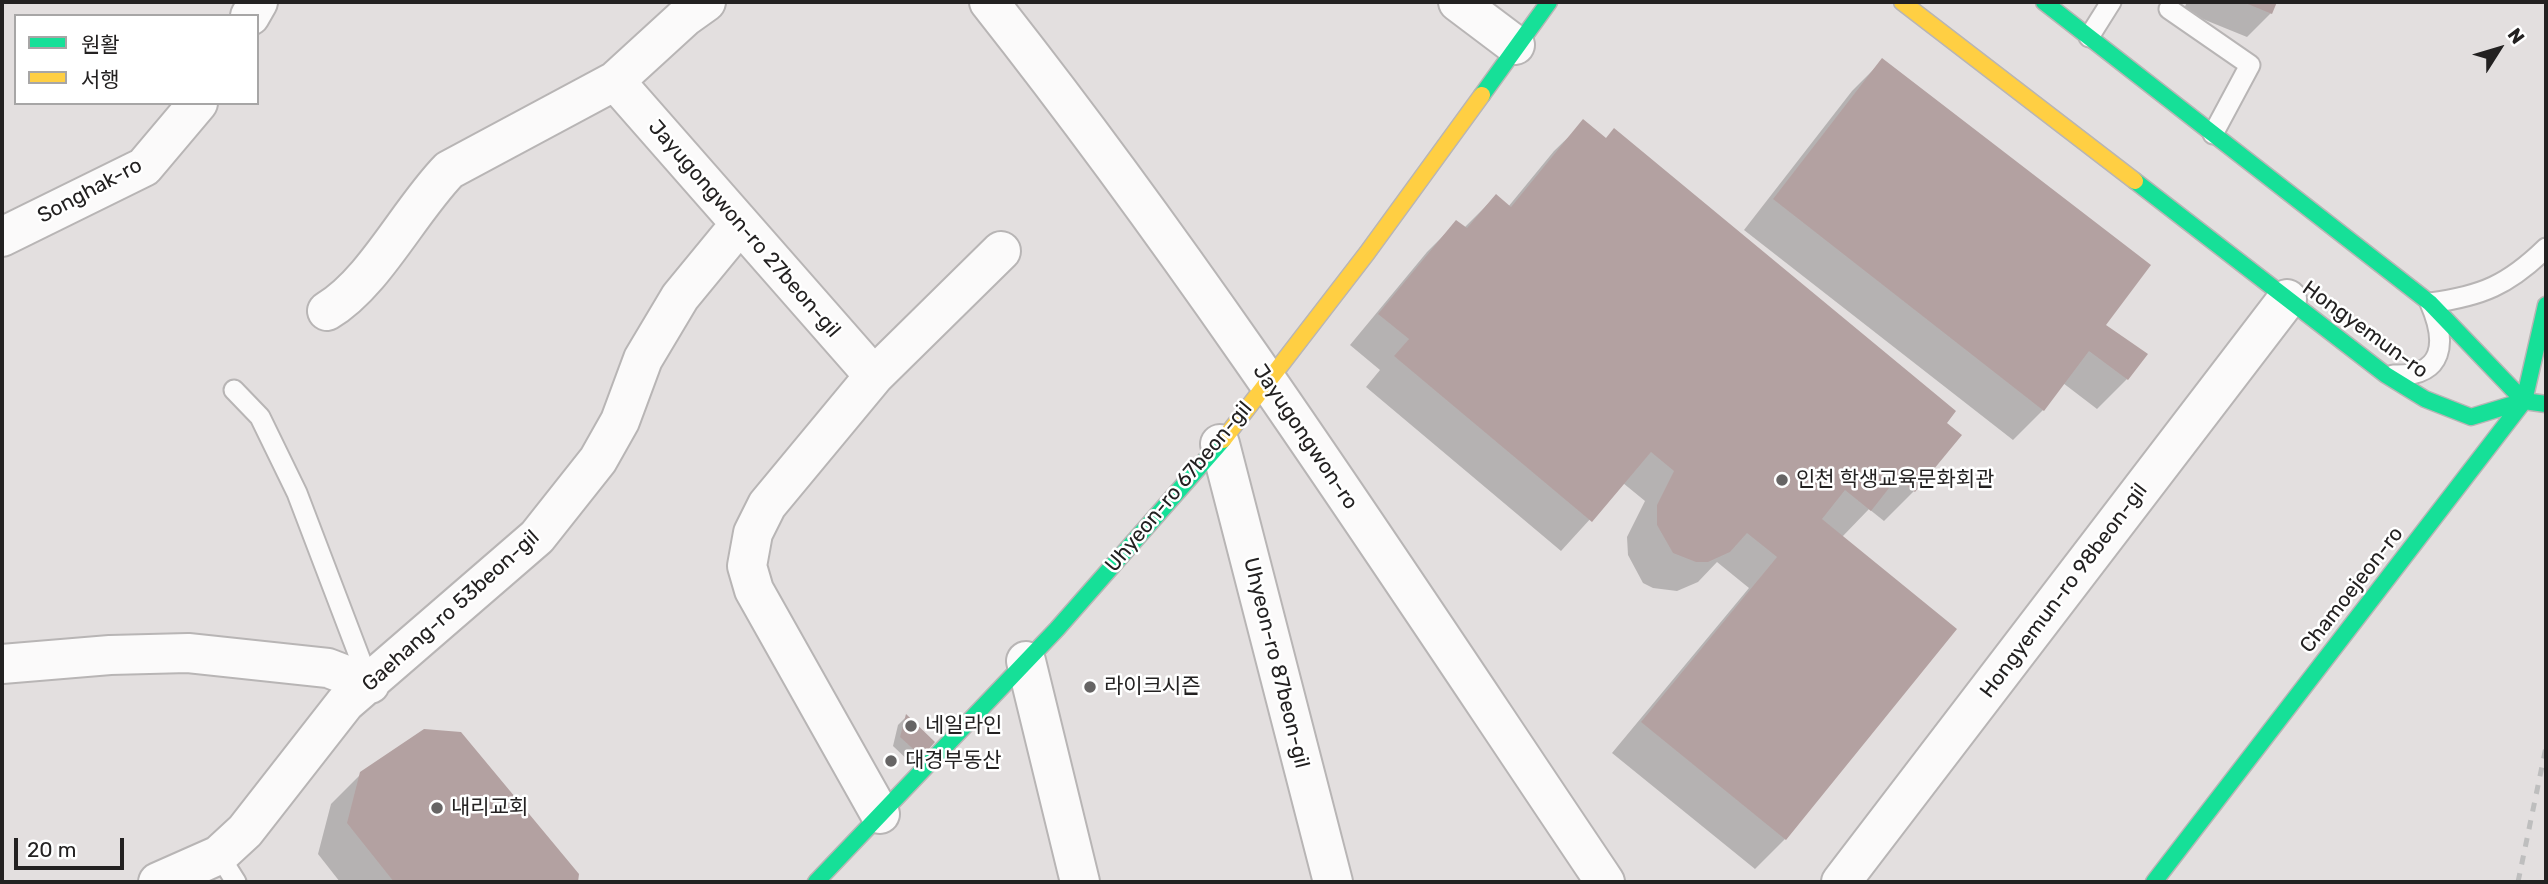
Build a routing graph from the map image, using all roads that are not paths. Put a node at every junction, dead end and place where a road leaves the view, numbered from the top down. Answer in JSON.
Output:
{"nodes":[{"id":1,"x":706,"y":2,"type":"edge"},
{"id":2,"x":989,"y":2,"type":"edge"},
{"id":3,"x":1458,"y":2,"type":"edge"},
{"id":4,"x":1549,"y":2,"type":"edge"},
{"id":5,"x":1902,"y":2,"type":"edge"},
{"id":6,"x":2044,"y":2,"type":"edge"},
{"id":7,"x":2111,"y":2,"type":"edge"},
{"id":8,"x":2169,"y":9,"type":"dead end"},
{"id":9,"x":2089,"y":37,"type":"junction"},
{"id":10,"x":1515,"y":45,"type":"junction"},
{"id":11,"x":615,"y":81,"type":"junction"},
{"id":12,"x":196,"y":105,"type":"edge"},
{"id":13,"x":2213,"y":134,"type":"junction"},
{"id":14,"x":740,"y":224,"type":"junction"},
{"id":15,"x":2,"y":237,"type":"edge"},
{"id":16,"x":2546,"y":248,"type":"edge"},
{"id":17,"x":1001,"y":251,"type":"dead end"},
{"id":18,"x":2287,"y":299,"type":"junction"},
{"id":19,"x":2430,"y":303,"type":"junction"},
{"id":20,"x":2546,"y":305,"type":"edge"},
{"id":21,"x":327,"y":311,"type":"dead end"},
{"id":22,"x":2386,"y":375,"type":"junction"},
{"id":23,"x":874,"y":376,"type":"junction"},
{"id":24,"x":1267,"y":381,"type":"junction"},
{"id":25,"x":234,"y":390,"type":"dead end"},
{"id":26,"x":2524,"y":401,"type":"junction"},
{"id":27,"x":2546,"y":404,"type":"edge"},
{"id":28,"x":1220,"y":444,"type":"junction"},
{"id":29,"x":1026,"y":661,"type":"junction"},
{"id":30,"x":2,"y":664,"type":"edge"},
{"id":31,"x":370,"y":684,"type":"junction"},
{"id":32,"x":880,"y":814,"type":"junction"},
{"id":33,"x":228,"y":868,"type":"edge"},
{"id":34,"x":158,"y":882,"type":"edge"},
{"id":35,"x":816,"y":882,"type":"edge"},
{"id":36,"x":1080,"y":882,"type":"edge"},
{"id":37,"x":1333,"y":882,"type":"edge"},
{"id":38,"x":1605,"y":882,"type":"edge"},
{"id":39,"x":1841,"y":882,"type":"edge"},
{"id":40,"x":2154,"y":882,"type":"edge"}],
"edges":[{"from":1,"to":11,"type":"street"},
{"from":2,"to":24,"type":"street","name":"Jayugongwon-ro"},
{"from":3,"to":10,"type":"street"},
{"from":4,"to":10,"type":"street","name":"Uhyeon-ro 67beon-gil"},
{"from":5,"to":18,"type":"street","name":"Hongyemun-ro"},
{"from":6,"to":9,"type":"street"},
{"from":7,"to":9,"type":"lane"},
{"from":8,"to":13,"type":"lane"},
{"from":9,"to":13,"type":"street"},
{"from":10,"to":24,"type":"street","name":"Uhyeon-ro 67beon-gil"},
{"from":11,"to":14,"type":"street","name":"Jayugongwon-ro 27beon-gil"},
{"from":11,"to":21,"type":"street"},
{"from":12,"to":15,"type":"street","name":"Songhak-ro"},
{"from":13,"to":19,"type":"street"},
{"from":14,"to":23,"type":"street","name":"Jayugongwon-ro 27beon-gil"},
{"from":14,"to":31,"type":"street","name":"Gaehang-ro 53beon-gil"},
{"from":16,"to":19,"type":"lane"},
{"from":17,"to":23,"type":"street"},
{"from":18,"to":22,"type":"street","name":"Hongyemun-ro"},
{"from":18,"to":39,"type":"street","name":"Hongyemun-ro 98beon-gil"},
{"from":19,"to":22,"type":"lane"},
{"from":19,"to":26,"type":"street"},
{"from":20,"to":26,"type":"street","name":"Chamoejeon-ro"},
{"from":22,"to":26,"type":"street","name":"Hongyemun-ro"},
{"from":23,"to":32,"type":"street"},
{"from":24,"to":28,"type":"street","name":"Uhyeon-ro 67beon-gil"},
{"from":24,"to":38,"type":"street","name":"Jayugongwon-ro"},
{"from":25,"to":31,"type":"lane"},
{"from":26,"to":27,"type":"street"},
{"from":26,"to":40,"type":"street","name":"Chamoejeon-ro"},
{"from":28,"to":29,"type":"street","name":"Uhyeon-ro 67beon-gil"},
{"from":28,"to":37,"type":"street","name":"Uhyeon-ro 87beon-gil"},
{"from":29,"to":32,"type":"street","name":"Uhyeon-ro 67beon-gil"},
{"from":29,"to":36,"type":"street"},
{"from":30,"to":31,"type":"street"},
{"from":31,"to":33,"type":"street","name":"Gaehang-ro 53beon-gil"},
{"from":32,"to":35,"type":"street","name":"Uhyeon-ro 67beon-gil"},
{"from":33,"to":34,"type":"street","name":"Gaehang-ro 53beon-gil"}]}
